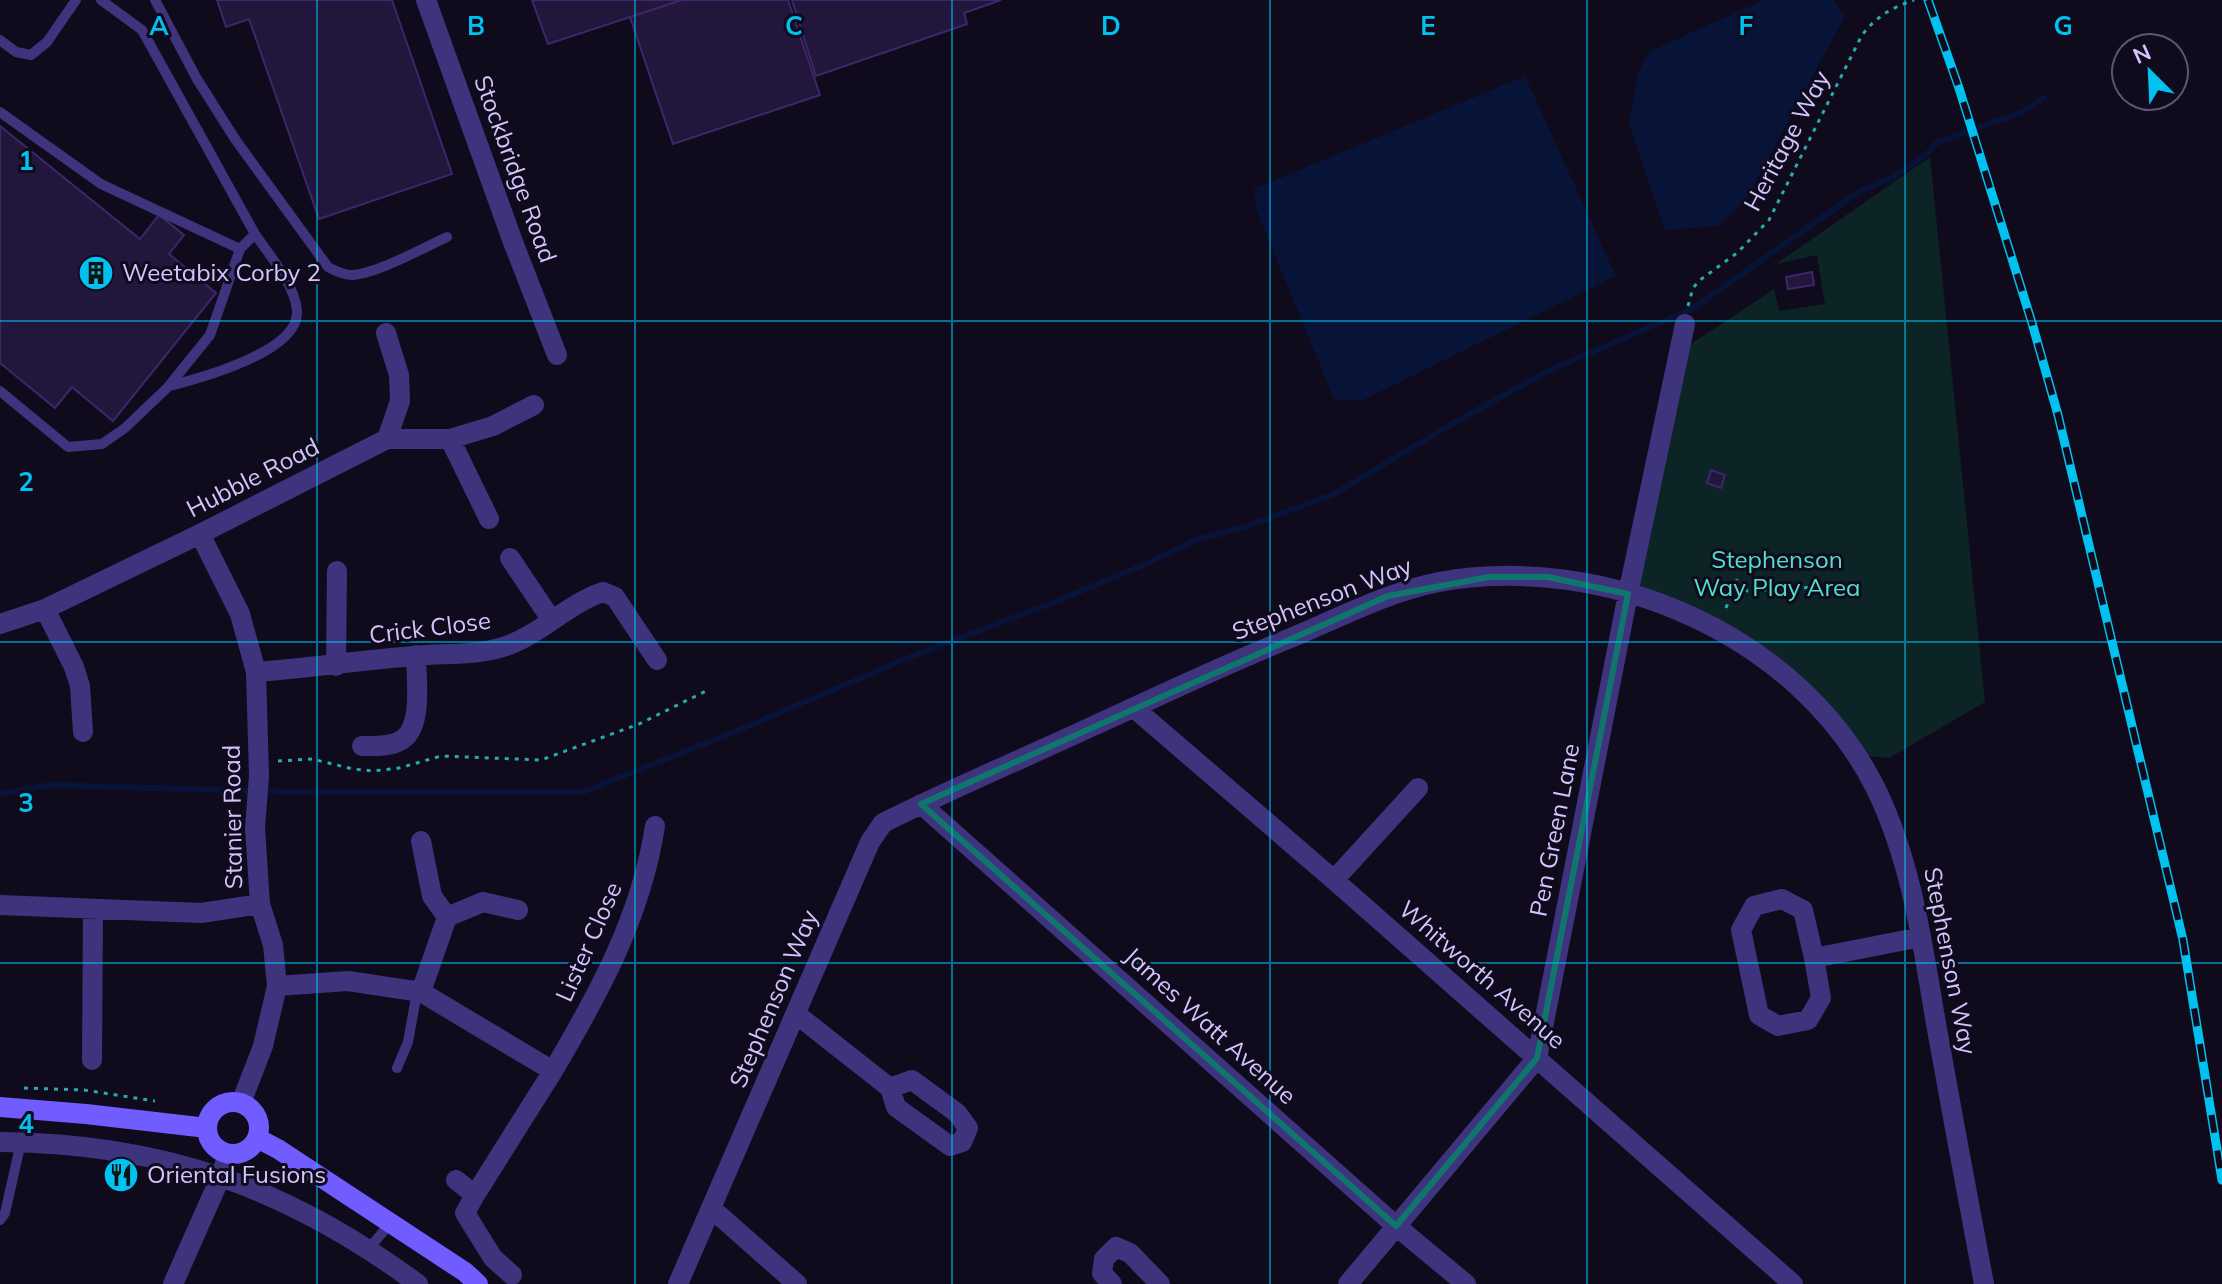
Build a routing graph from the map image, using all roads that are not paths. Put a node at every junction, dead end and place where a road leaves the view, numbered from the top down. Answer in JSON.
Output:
{"nodes":[{"id":1,"x":76,"y":0,"type":"edge"},
{"id":2,"x":101,"y":0,"type":"edge"},
{"id":3,"x":155,"y":0,"type":"edge"},
{"id":4,"x":426,"y":0,"type":"edge"},
{"id":5,"x":0,"y":40,"type":"edge"},
{"id":6,"x":0,"y":112,"type":"edge"},
{"id":7,"x":255,"y":234,"type":"junction"},
{"id":8,"x":447,"y":237,"type":"dead end"},
{"id":9,"x":240,"y":249,"type":"junction"},
{"id":10,"x":1685,"y":324,"type":"dead end"},
{"id":11,"x":386,"y":333,"type":"dead end"},
{"id":12,"x":557,"y":355,"type":"dead end"},
{"id":13,"x":168,"y":387,"type":"junction"},
{"id":14,"x":0,"y":391,"type":"edge"},
{"id":15,"x":534,"y":405,"type":"dead end"},
{"id":16,"x":387,"y":439,"type":"junction"},
{"id":17,"x":450,"y":439,"type":"junction"},
{"id":18,"x":489,"y":519,"type":"dead end"},
{"id":19,"x":200,"y":534,"type":"junction"},
{"id":20,"x":510,"y":558,"type":"dead end"},
{"id":21,"x":337,"y":571,"type":"dead end"},
{"id":22,"x":1628,"y":594,"type":"junction"},
{"id":23,"x":45,"y":609,"type":"junction"},
{"id":24,"x":551,"y":619,"type":"junction"},
{"id":25,"x":0,"y":624,"type":"edge"},
{"id":26,"x":416,"y":655,"type":"junction"},
{"id":27,"x":657,"y":660,"type":"dead end"},
{"id":28,"x":336,"y":666,"type":"junction"},
{"id":29,"x":256,"y":672,"type":"junction"},
{"id":30,"x":1134,"y":708,"type":"junction"},
{"id":31,"x":83,"y":732,"type":"dead end"},
{"id":32,"x":362,"y":746,"type":"dead end"},
{"id":33,"x":1418,"y":788,"type":"dead end"},
{"id":34,"x":921,"y":804,"type":"junction"},
{"id":35,"x":655,"y":826,"type":"dead end"},
{"id":36,"x":421,"y":841,"type":"dead end"},
{"id":37,"x":1334,"y":880,"type":"junction"},
{"id":38,"x":260,"y":904,"type":"junction"},
{"id":39,"x":0,"y":905,"type":"edge"},
{"id":40,"x":93,"y":910,"type":"junction"},
{"id":41,"x":518,"y":910,"type":"dead end"},
{"id":42,"x":447,"y":917,"type":"junction"},
{"id":43,"x":1921,"y":937,"type":"junction"},
{"id":44,"x":1814,"y":958,"type":"junction"},
{"id":45,"x":277,"y":986,"type":"junction"},
{"id":46,"x":419,"y":992,"type":"junction"},
{"id":47,"x":796,"y":1014,"type":"junction"},
{"id":48,"x":1537,"y":1058,"type":"junction"},
{"id":49,"x":92,"y":1060,"type":"dead end"},
{"id":50,"x":397,"y":1068,"type":"dead end"},
{"id":51,"x":553,"y":1071,"type":"junction"},
{"id":52,"x":890,"y":1088,"type":"dead end"},
{"id":53,"x":241,"y":1103,"type":"junction"},
{"id":54,"x":0,"y":1107,"type":"edge"},
{"id":55,"x":23,"y":1109,"type":"junction"},
{"id":56,"x":207,"y":1128,"type":"junction"},
{"id":57,"x":257,"y":1138,"type":"junction"},
{"id":58,"x":10,"y":1142,"type":"edge"},
{"id":59,"x":228,"y":1154,"type":"junction"},
{"id":60,"x":221,"y":1176,"type":"junction"},
{"id":61,"x":456,"y":1180,"type":"dead end"},
{"id":62,"x":475,"y":1195,"type":"junction"},
{"id":63,"x":711,"y":1208,"type":"junction"},
{"id":64,"x":0,"y":1220,"type":"edge"},
{"id":65,"x":390,"y":1224,"type":"junction"},
{"id":66,"x":1396,"y":1226,"type":"junction"},
{"id":67,"x":369,"y":1248,"type":"junction"},
{"id":68,"x":512,"y":1275,"type":"dead end"},
{"id":69,"x":466,"y":1280,"type":"edge"},
{"id":70,"x":173,"y":1284,"type":"edge"},
{"id":71,"x":418,"y":1284,"type":"edge"},
{"id":72,"x":678,"y":1284,"type":"edge"},
{"id":73,"x":797,"y":1284,"type":"edge"},
{"id":74,"x":1112,"y":1284,"type":"edge"},
{"id":75,"x":1160,"y":1284,"type":"edge"},
{"id":76,"x":1348,"y":1284,"type":"edge"},
{"id":77,"x":1466,"y":1284,"type":"edge"},
{"id":78,"x":1793,"y":1284,"type":"edge"},
{"id":79,"x":1984,"y":1284,"type":"edge"}],
"edges":[{"from":1,"to":5,"type":"lane"},
{"from":2,"to":7,"type":"lane"},
{"from":3,"to":8,"type":"lane"},
{"from":4,"to":12,"type":"street","name":"Stockbridge Road"},
{"from":6,"to":9,"type":"lane"},
{"from":7,"to":9,"type":"lane"},
{"from":7,"to":13,"type":"lane"},
{"from":9,"to":13,"type":"lane"},
{"from":10,"to":22,"type":"street","name":"Pen Green Lane"},
{"from":11,"to":16,"type":"street"},
{"from":13,"to":14,"type":"lane"},
{"from":15,"to":17,"type":"street","name":"Hubble Road"},
{"from":16,"to":17,"type":"street","name":"Hubble Road"},
{"from":16,"to":19,"type":"street","name":"Hubble Road"},
{"from":17,"to":18,"type":"street"},
{"from":19,"to":23,"type":"street","name":"Hubble Road"},
{"from":19,"to":29,"type":"street","name":"Stanier Road"},
{"from":20,"to":24,"type":"street"},
{"from":21,"to":28,"type":"street"},
{"from":22,"to":30,"type":"street","name":"Stephenson Way"},
{"from":22,"to":43,"type":"street","name":"Stephenson Way"},
{"from":22,"to":48,"type":"street","name":"Pen Green Lane"},
{"from":23,"to":25,"type":"street","name":"Hubble Road"},
{"from":23,"to":31,"type":"street"},
{"from":24,"to":26,"type":"street","name":"Crick Close"},
{"from":24,"to":27,"type":"street","name":"Crick Close"},
{"from":26,"to":28,"type":"street","name":"Crick Close"},
{"from":26,"to":32,"type":"street"},
{"from":28,"to":29,"type":"street","name":"Crick Close"},
{"from":29,"to":38,"type":"street","name":"Stanier Road"},
{"from":30,"to":34,"type":"street","name":"Stephenson Way"},
{"from":30,"to":37,"type":"street","name":"Whitworth Avenue"},
{"from":33,"to":37,"type":"street"},
{"from":34,"to":47,"type":"street","name":"Stephenson Way"},
{"from":34,"to":66,"type":"street","name":"James Watt Avenue"},
{"from":35,"to":51,"type":"street","name":"Lister Close"},
{"from":36,"to":42,"type":"street"},
{"from":37,"to":48,"type":"street","name":"Whitworth Avenue"},
{"from":38,"to":40,"type":"street"},
{"from":38,"to":45,"type":"street","name":"Stanier Road"},
{"from":39,"to":40,"type":"street"},
{"from":40,"to":49,"type":"street"},
{"from":41,"to":42,"type":"street"},
{"from":42,"to":46,"type":"street"},
{"from":43,"to":44,"type":"street"},
{"from":43,"to":79,"type":"street","name":"Stephenson Way"},
{"from":44,"to":44,"type":"street"},
{"from":45,"to":46,"type":"street"},
{"from":45,"to":53,"type":"street","name":"Stanier Road"},
{"from":46,"to":50,"type":"lane"},
{"from":46,"to":51,"type":"street"},
{"from":47,"to":52,"type":"street"},
{"from":47,"to":63,"type":"street","name":"Stephenson Way"},
{"from":48,"to":66,"type":"street","name":"Pen Green Lane"},
{"from":48,"to":78,"type":"street","name":"Whitworth Avenue"},
{"from":51,"to":62,"type":"street","name":"Lister Close"},
{"from":53,"to":56,"type":"street"},
{"from":53,"to":57,"type":"street"},
{"from":54,"to":55,"type":"street"},
{"from":55,"to":56,"type":"street"},
{"from":55,"to":58,"type":"street"},
{"from":56,"to":59,"type":"street"},
{"from":57,"to":59,"type":"street"},
{"from":57,"to":65,"type":"street"},
{"from":58,"to":60,"type":"street"},
{"from":58,"to":64,"type":"lane"},
{"from":59,"to":60,"type":"street"},
{"from":60,"to":67,"type":"street"},
{"from":60,"to":70,"type":"street"},
{"from":61,"to":62,"type":"street"},
{"from":62,"to":68,"type":"street"},
{"from":63,"to":72,"type":"street","name":"Stephenson Way"},
{"from":63,"to":73,"type":"street"},
{"from":65,"to":67,"type":"lane"},
{"from":65,"to":69,"type":"street"},
{"from":66,"to":76,"type":"street","name":"Pen Green Lane"},
{"from":66,"to":77,"type":"street","name":"James Watt Avenue"},
{"from":67,"to":71,"type":"street"},
{"from":74,"to":75,"type":"street"}]}
